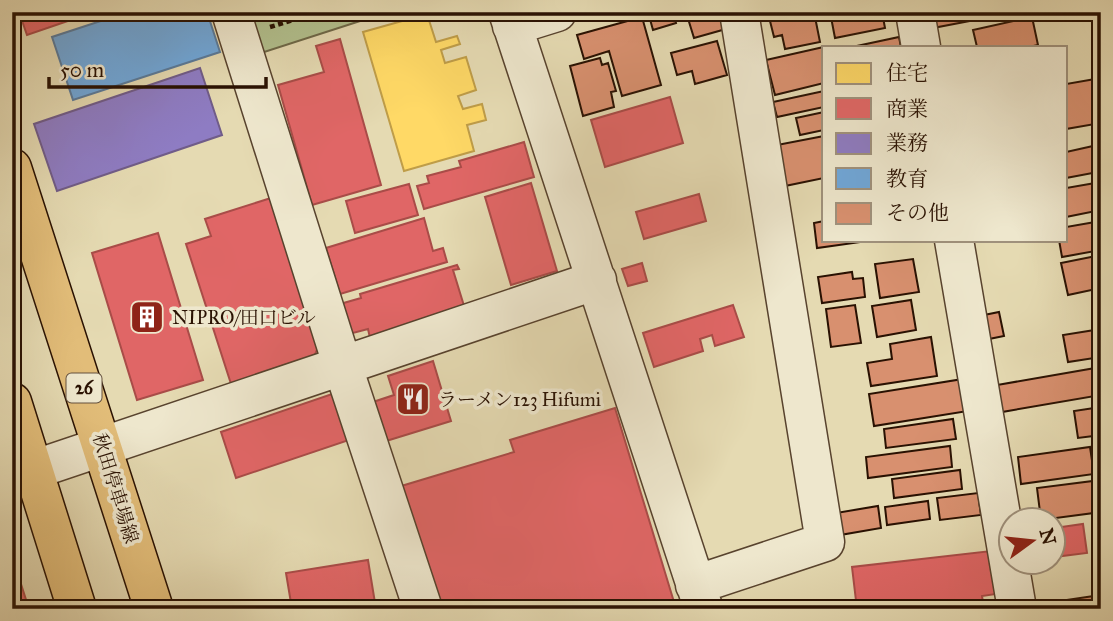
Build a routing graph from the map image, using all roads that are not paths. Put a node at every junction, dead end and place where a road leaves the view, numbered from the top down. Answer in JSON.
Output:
{"nodes":[{"id":1,"x":557,"y":12,"type":"edge"},
{"id":2,"x":739,"y":12,"type":"edge"},
{"id":3,"x":915,"y":12,"type":"edge"},
{"id":4,"x":510,"y":19,"type":"edge"},
{"id":5,"x":235,"y":24,"type":"edge"},
{"id":6,"x":921,"y":46,"type":"edge"},
{"id":7,"x":12,"y":168,"type":"edge"},
{"id":8,"x":954,"y":242,"type":"edge"},
{"id":9,"x":597,"y":280,"type":"junction"},
{"id":10,"x":342,"y":364,"type":"junction"},
{"id":11,"x":12,"y":402,"type":"edge"},
{"id":12,"x":103,"y":445,"type":"junction"},
{"id":13,"x":23,"y":473,"type":"edge"},
{"id":14,"x":699,"y":597,"type":"edge"},
{"id":15,"x":77,"y":609,"type":"edge"},
{"id":16,"x":154,"y":609,"type":"edge"},
{"id":17,"x":423,"y":609,"type":"edge"},
{"id":18,"x":1017,"y":609,"type":"edge"}],
"edges":[{"from":1,"to":4,"type":"street"},
{"from":2,"to":14,"type":"street"},
{"from":3,"to":6,"type":"street"},
{"from":4,"to":9,"type":"street"},
{"from":5,"to":10,"type":"street"},
{"from":7,"to":12,"type":"main road","name":"秋田停車場線","number":"26"},
{"from":8,"to":18,"type":"street"},
{"from":9,"to":10,"type":"street"},
{"from":9,"to":14,"type":"street"},
{"from":10,"to":12,"type":"street"},
{"from":10,"to":17,"type":"street"},
{"from":11,"to":13,"type":"main road"},
{"from":12,"to":13,"type":"street"},
{"from":12,"to":16,"type":"main road","name":"秋田停車場線","number":"26"},
{"from":13,"to":15,"type":"main road"}]}
